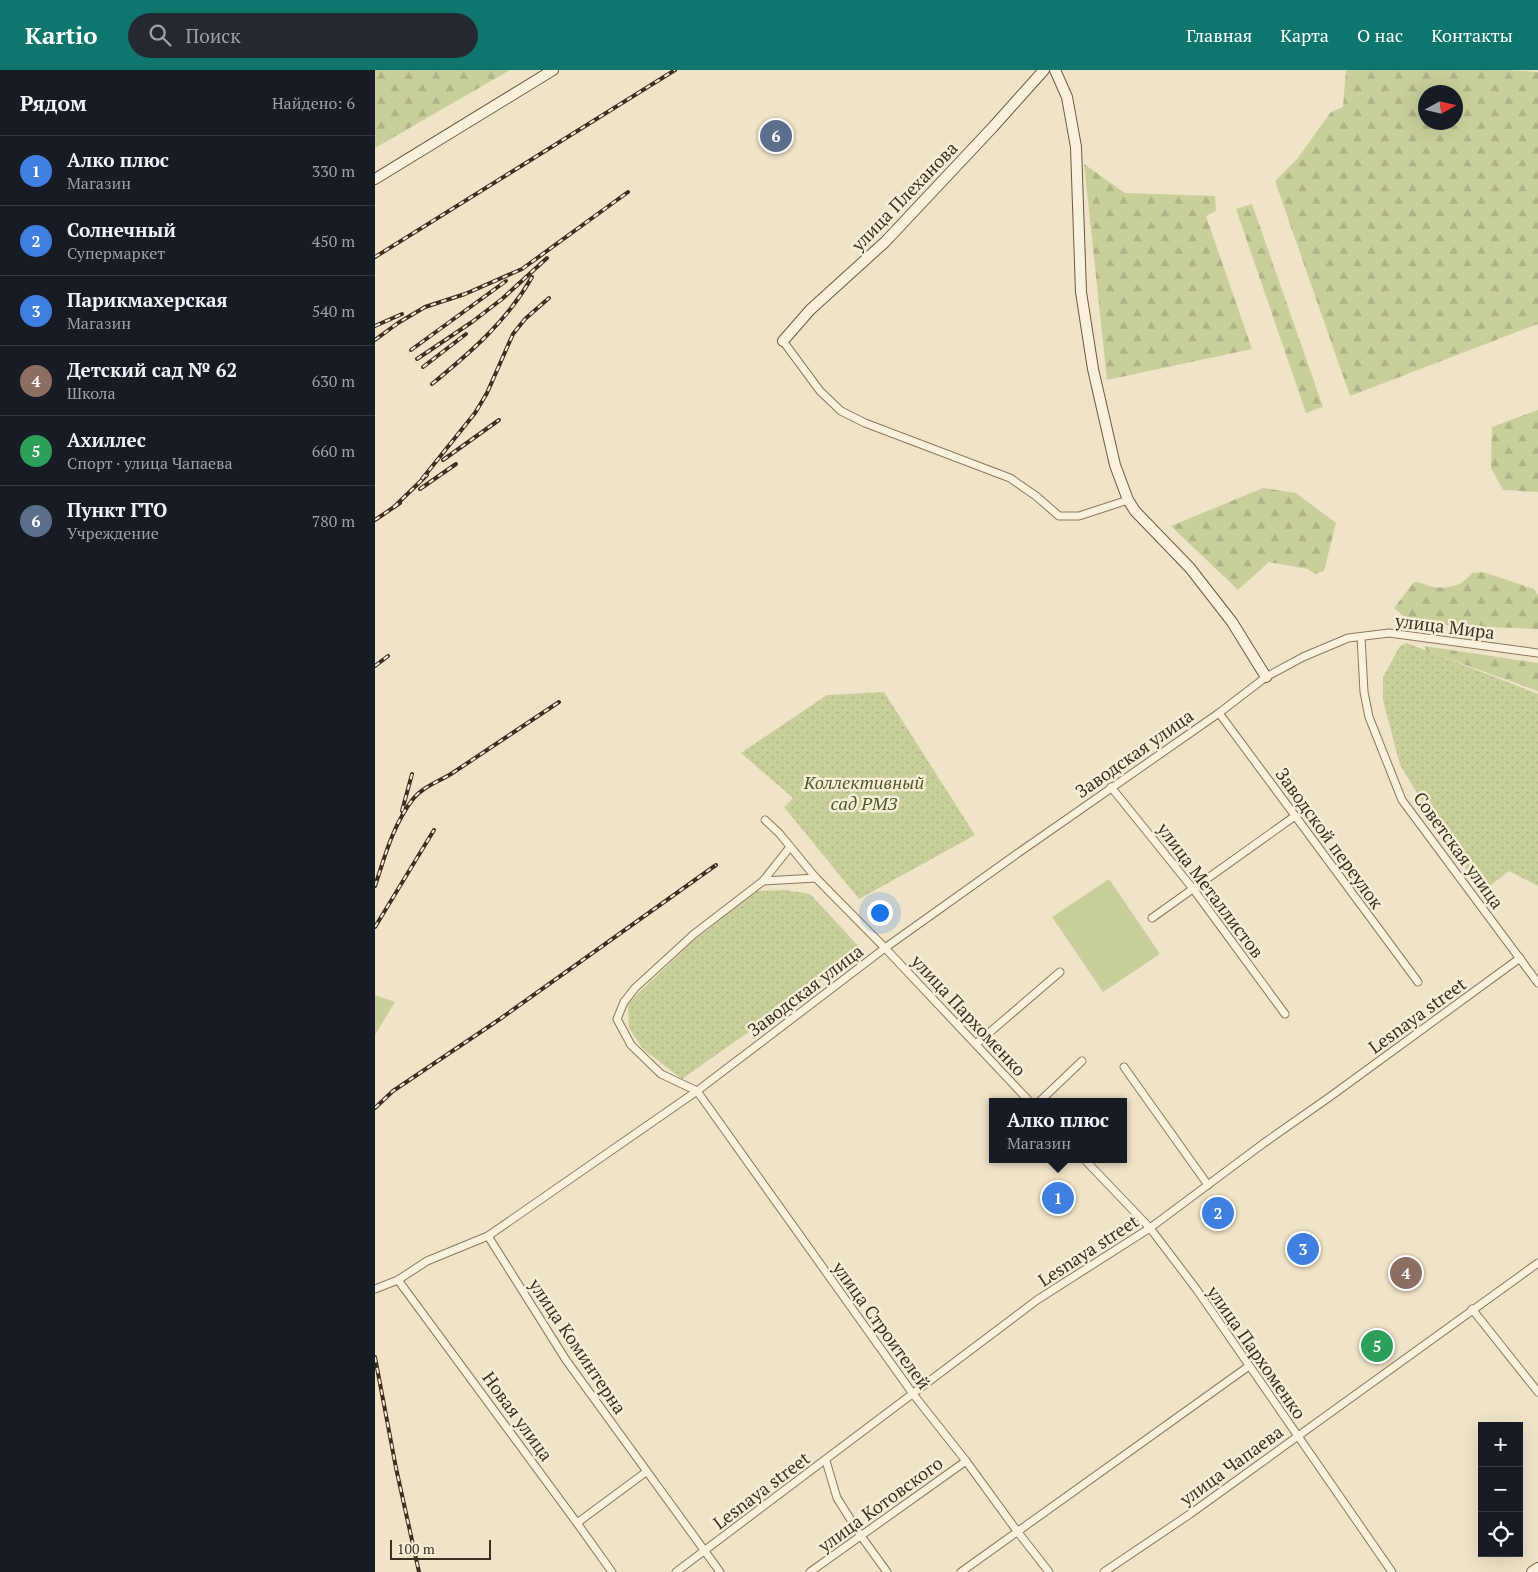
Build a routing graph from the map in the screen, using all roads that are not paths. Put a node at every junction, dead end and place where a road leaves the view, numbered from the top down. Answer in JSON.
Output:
{"nodes":[{"id":1,"x":553,"y":70,"type":"edge"},
{"id":2,"x":1043,"y":70,"type":"edge"},
{"id":3,"x":1055,"y":70,"type":"edge"},
{"id":4,"x":375,"y":179,"type":"edge"},
{"id":5,"x":783,"y":340,"type":"joint"},
{"id":6,"x":1128,"y":500,"type":"junction"},
{"id":7,"x":1361,"y":637,"type":"junction"},
{"id":8,"x":1538,"y":653,"type":"edge"},
{"id":9,"x":1266,"y":677,"type":"junction"},
{"id":10,"x":1219,"y":713,"type":"junction"},
{"id":11,"x":1111,"y":787,"type":"junction"},
{"id":12,"x":1295,"y":816,"type":"junction"},
{"id":13,"x":765,"y":820,"type":"dead end"},
{"id":14,"x":790,"y":847,"type":"junction"},
{"id":15,"x":816,"y":878,"type":"junction"},
{"id":16,"x":763,"y":881,"type":"junction"},
{"id":17,"x":1194,"y":890,"type":"junction"},
{"id":18,"x":1152,"y":918,"type":"dead end"},
{"id":19,"x":885,"y":948,"type":"junction"},
{"id":20,"x":1520,"y":958,"type":"junction"},
{"id":21,"x":1059,"y":972,"type":"dead end"},
{"id":22,"x":1418,"y":982,"type":"dead end"},
{"id":23,"x":1538,"y":983,"type":"edge"},
{"id":24,"x":1285,"y":1014,"type":"dead end"},
{"id":25,"x":976,"y":1044,"type":"junction"},
{"id":26,"x":1082,"y":1061,"type":"dead end"},
{"id":27,"x":1125,"y":1067,"type":"dead end"},
{"id":28,"x":697,"y":1091,"type":"junction"},
{"id":29,"x":1026,"y":1098,"type":"edge"},
{"id":30,"x":1043,"y":1098,"type":"edge"},
{"id":31,"x":1088,"y":1163,"type":"edge"},
{"id":32,"x":1208,"y":1185,"type":"junction"},
{"id":33,"x":1150,"y":1228,"type":"junction"},
{"id":34,"x":488,"y":1236,"type":"junction"},
{"id":35,"x":1538,"y":1262,"type":"edge"},
{"id":36,"x":397,"y":1280,"type":"junction"},
{"id":37,"x":375,"y":1289,"type":"edge"},
{"id":38,"x":1472,"y":1309,"type":"junction"},
{"id":39,"x":1249,"y":1366,"type":"junction"},
{"id":40,"x":1538,"y":1392,"type":"edge"},
{"id":41,"x":913,"y":1394,"type":"junction"},
{"id":42,"x":1297,"y":1435,"type":"junction"},
{"id":43,"x":825,"y":1461,"type":"junction"},
{"id":44,"x":966,"y":1461,"type":"junction"},
{"id":45,"x":646,"y":1472,"type":"junction"},
{"id":46,"x":577,"y":1522,"type":"junction"},
{"id":47,"x":1017,"y":1532,"type":"junction"},
{"id":48,"x":861,"y":1536,"type":"junction"},
{"id":49,"x":706,"y":1551,"type":"junction"},
{"id":50,"x":1538,"y":1568,"type":"edge"},
{"id":51,"x":612,"y":1572,"type":"edge"},
{"id":52,"x":676,"y":1572,"type":"edge"},
{"id":53,"x":720,"y":1572,"type":"edge"},
{"id":54,"x":810,"y":1572,"type":"edge"},
{"id":55,"x":887,"y":1572,"type":"edge"},
{"id":56,"x":961,"y":1572,"type":"edge"},
{"id":57,"x":1049,"y":1572,"type":"edge"},
{"id":58,"x":1104,"y":1572,"type":"edge"},
{"id":59,"x":1393,"y":1572,"type":"edge"},
{"id":60,"x":1532,"y":1572,"type":"edge"}],
"edges":[{"from":1,"to":4,"type":"street"},
{"from":2,"to":5,"type":"street","name":"улица Плеханова"},
{"from":3,"to":6,"type":"street"},
{"from":5,"to":6,"type":"street"},
{"from":6,"to":9,"type":"street"},
{"from":7,"to":8,"type":"street","name":"улица Мира"},
{"from":7,"to":9,"type":"street","name":"улица Мира"},
{"from":7,"to":20,"type":"street","name":"Советская улица"},
{"from":9,"to":10,"type":"street","name":"Заводская улица"},
{"from":10,"to":11,"type":"street","name":"Заводская улица"},
{"from":10,"to":12,"type":"street","name":"Заводской переулок"},
{"from":11,"to":17,"type":"street","name":"улица Металлистов"},
{"from":11,"to":19,"type":"street","name":"Заводская улица"},
{"from":12,"to":17,"type":"street"},
{"from":12,"to":22,"type":"street","name":"Заводской переулок"},
{"from":13,"to":14,"type":"street","name":"улица Пархоменко"},
{"from":14,"to":15,"type":"street","name":"улица Пархоменко"},
{"from":14,"to":16,"type":"street"},
{"from":15,"to":16,"type":"street"},
{"from":15,"to":19,"type":"street","name":"улица Пархоменко"},
{"from":16,"to":28,"type":"street"},
{"from":17,"to":18,"type":"street"},
{"from":17,"to":24,"type":"street","name":"улица Металлистов"},
{"from":19,"to":25,"type":"street","name":"улица Пархоменко"},
{"from":19,"to":28,"type":"street","name":"Заводская улица"},
{"from":20,"to":23,"type":"street","name":"Советская улица"},
{"from":20,"to":32,"type":"street","name":"Lesnaya street"},
{"from":21,"to":25,"type":"street"},
{"from":25,"to":29,"type":"street","name":"улица Пархоменко"},
{"from":26,"to":30,"type":"street"},
{"from":27,"to":32,"type":"street"},
{"from":28,"to":34,"type":"street","name":"Заводская улица"},
{"from":28,"to":41,"type":"street","name":"улица Строителей"},
{"from":31,"to":33,"type":"street","name":"улица Пархоменко"},
{"from":32,"to":33,"type":"street","name":"Lesnaya street"},
{"from":33,"to":39,"type":"street","name":"улица Пархоменко"},
{"from":33,"to":41,"type":"street","name":"Lesnaya street"},
{"from":34,"to":36,"type":"street","name":"Заводская улица"},
{"from":34,"to":45,"type":"street","name":"улица Коминтерна"},
{"from":35,"to":38,"type":"street","name":"улица Чапаева"},
{"from":36,"to":37,"type":"street","name":"Заводская улица"},
{"from":36,"to":46,"type":"street","name":"Новая улица"},
{"from":38,"to":40,"type":"street"},
{"from":38,"to":42,"type":"street","name":"улица Чапаева"},
{"from":39,"to":42,"type":"street","name":"улица Пархоменко"},
{"from":39,"to":47,"type":"street"},
{"from":41,"to":43,"type":"street","name":"Lesnaya street"},
{"from":41,"to":44,"type":"street","name":"улица Строителей"},
{"from":42,"to":58,"type":"street","name":"улица Чапаева"},
{"from":42,"to":59,"type":"street","name":"улица Пархоменко"},
{"from":43,"to":48,"type":"street"},
{"from":43,"to":49,"type":"street","name":"Lesnaya street"},
{"from":44,"to":47,"type":"street","name":"улица Строителей"},
{"from":44,"to":48,"type":"street","name":"улица Котовского"},
{"from":45,"to":46,"type":"street"},
{"from":45,"to":49,"type":"street","name":"улица Коминтерна"},
{"from":46,"to":51,"type":"street","name":"Новая улица"},
{"from":47,"to":56,"type":"street"},
{"from":47,"to":57,"type":"street","name":"улица Строителей"},
{"from":48,"to":54,"type":"street","name":"улица Котовского"},
{"from":48,"to":55,"type":"street"},
{"from":49,"to":52,"type":"street","name":"Lesnaya street"},
{"from":49,"to":53,"type":"street","name":"улица Коминтерна"},
{"from":50,"to":60,"type":"street"}]}
